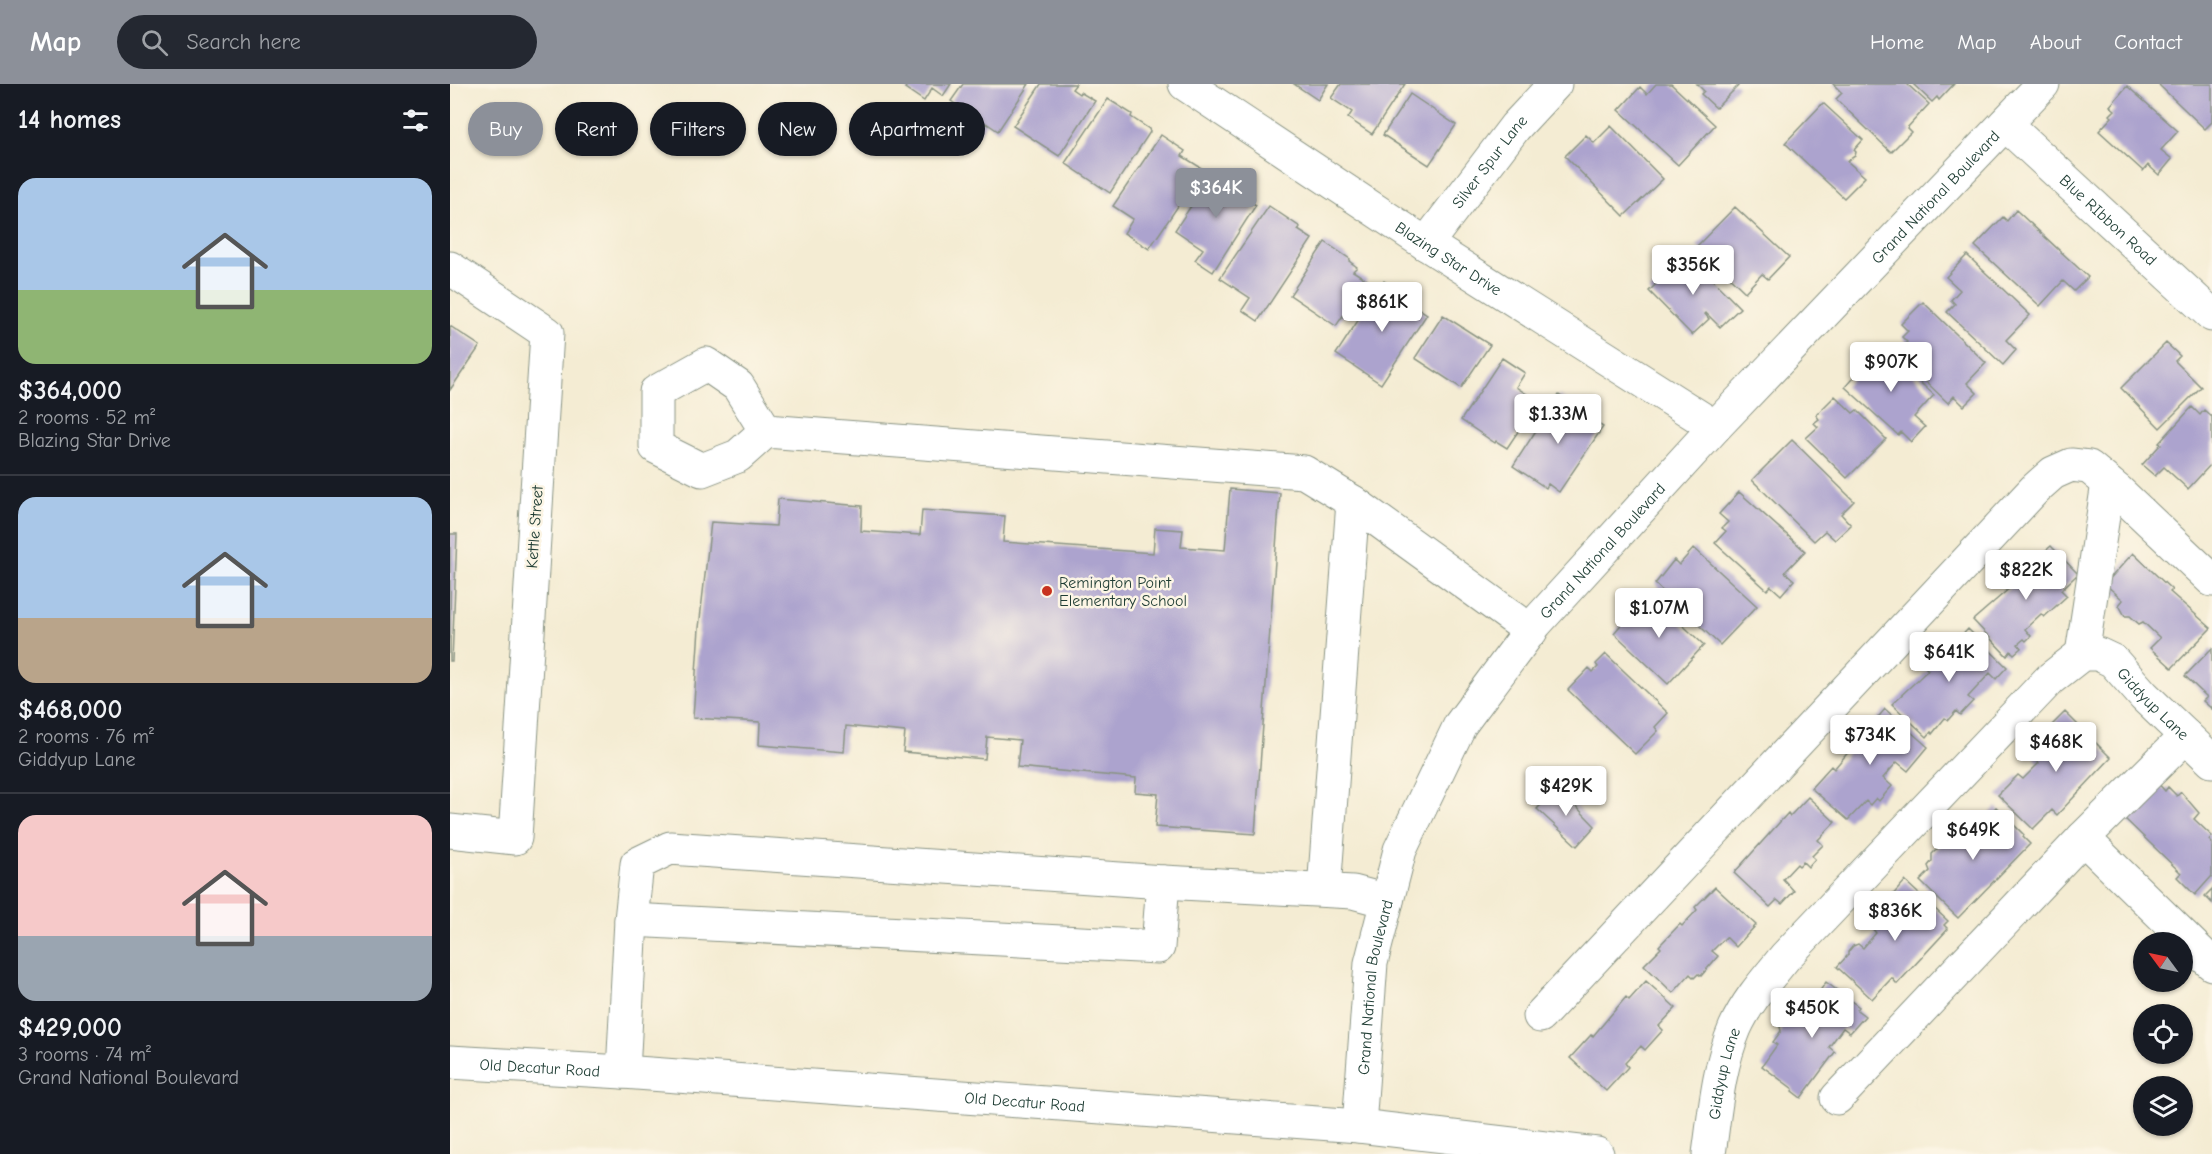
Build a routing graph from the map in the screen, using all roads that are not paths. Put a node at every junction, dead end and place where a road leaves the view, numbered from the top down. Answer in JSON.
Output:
{"nodes":[{"id":1,"x":1185,"y":84,"type":"edge"},
{"id":2,"x":1555,"y":84,"type":"edge"},
{"id":3,"x":2043,"y":84,"type":"edge"},
{"id":4,"x":2005,"y":124,"type":"junction"},
{"id":5,"x":1426,"y":244,"type":"junction"},
{"id":6,"x":450,"y":268,"type":"edge"},
{"id":7,"x":2212,"y":315,"type":"edge"},
{"id":8,"x":1715,"y":428,"type":"junction"},
{"id":9,"x":766,"y":431,"type":"dead end"},
{"id":10,"x":2108,"y":483,"type":"junction"},
{"id":11,"x":1353,"y":502,"type":"junction"},
{"id":12,"x":2212,"y":580,"type":"edge"},
{"id":13,"x":1531,"y":630,"type":"junction"},
{"id":14,"x":2082,"y":654,"type":"junction"},
{"id":15,"x":2186,"y":736,"type":"junction"},
{"id":16,"x":2212,"y":761,"type":"edge"},
{"id":17,"x":450,"y":831,"type":"edge"},
{"id":18,"x":2083,"y":838,"type":"junction"},
{"id":19,"x":1164,"y":882,"type":"junction"},
{"id":20,"x":1324,"y":890,"type":"junction"},
{"id":21,"x":1387,"y":901,"type":"junction"},
{"id":22,"x":631,"y":920,"type":"junction"},
{"id":23,"x":2212,"y":964,"type":"edge"},
{"id":24,"x":1540,"y":1016,"type":"dead end"},
{"id":25,"x":450,"y":1062,"type":"edge"},
{"id":26,"x":623,"y":1072,"type":"junction"},
{"id":27,"x":1837,"y":1098,"type":"dead end"},
{"id":28,"x":1359,"y":1126,"type":"junction"},
{"id":29,"x":1597,"y":1154,"type":"edge"},
{"id":30,"x":1709,"y":1154,"type":"edge"}],
"edges":[{"from":1,"to":5,"type":"street","name":"Blazing Star Drive"},
{"from":2,"to":5,"type":"street","name":"Silver Spur Lane"},
{"from":3,"to":4,"type":"street","name":"Grand National Boulevard"},
{"from":4,"to":7,"type":"street","name":"Blue RIbbon Road"},
{"from":4,"to":8,"type":"street","name":"Grand National Boulevard"},
{"from":5,"to":8,"type":"street","name":"Blazing Star Drive"},
{"from":6,"to":17,"type":"street","name":"Kettle Street"},
{"from":8,"to":13,"type":"street","name":"Grand National Boulevard"},
{"from":9,"to":11,"type":"street"},
{"from":10,"to":12,"type":"street"},
{"from":10,"to":14,"type":"street"},
{"from":10,"to":24,"type":"street"},
{"from":11,"to":13,"type":"street"},
{"from":11,"to":20,"type":"street"},
{"from":13,"to":21,"type":"street","name":"Grand National Boulevard"},
{"from":14,"to":15,"type":"street","name":"Giddyup Lane"},
{"from":14,"to":30,"type":"street","name":"Giddyup Lane"},
{"from":15,"to":16,"type":"street","name":"Giddyup Lane"},
{"from":15,"to":18,"type":"street"},
{"from":18,"to":23,"type":"street"},
{"from":18,"to":27,"type":"street"},
{"from":19,"to":20,"type":"street"},
{"from":19,"to":22,"type":"street"},
{"from":19,"to":22,"type":"street"},
{"from":20,"to":21,"type":"street"},
{"from":21,"to":28,"type":"street","name":"Grand National Boulevard"},
{"from":22,"to":26,"type":"street"},
{"from":25,"to":26,"type":"street","name":"Old Decatur Road"},
{"from":26,"to":28,"type":"street","name":"Old Decatur Road"},
{"from":28,"to":29,"type":"street","name":"Old Decatur Road"}]}
